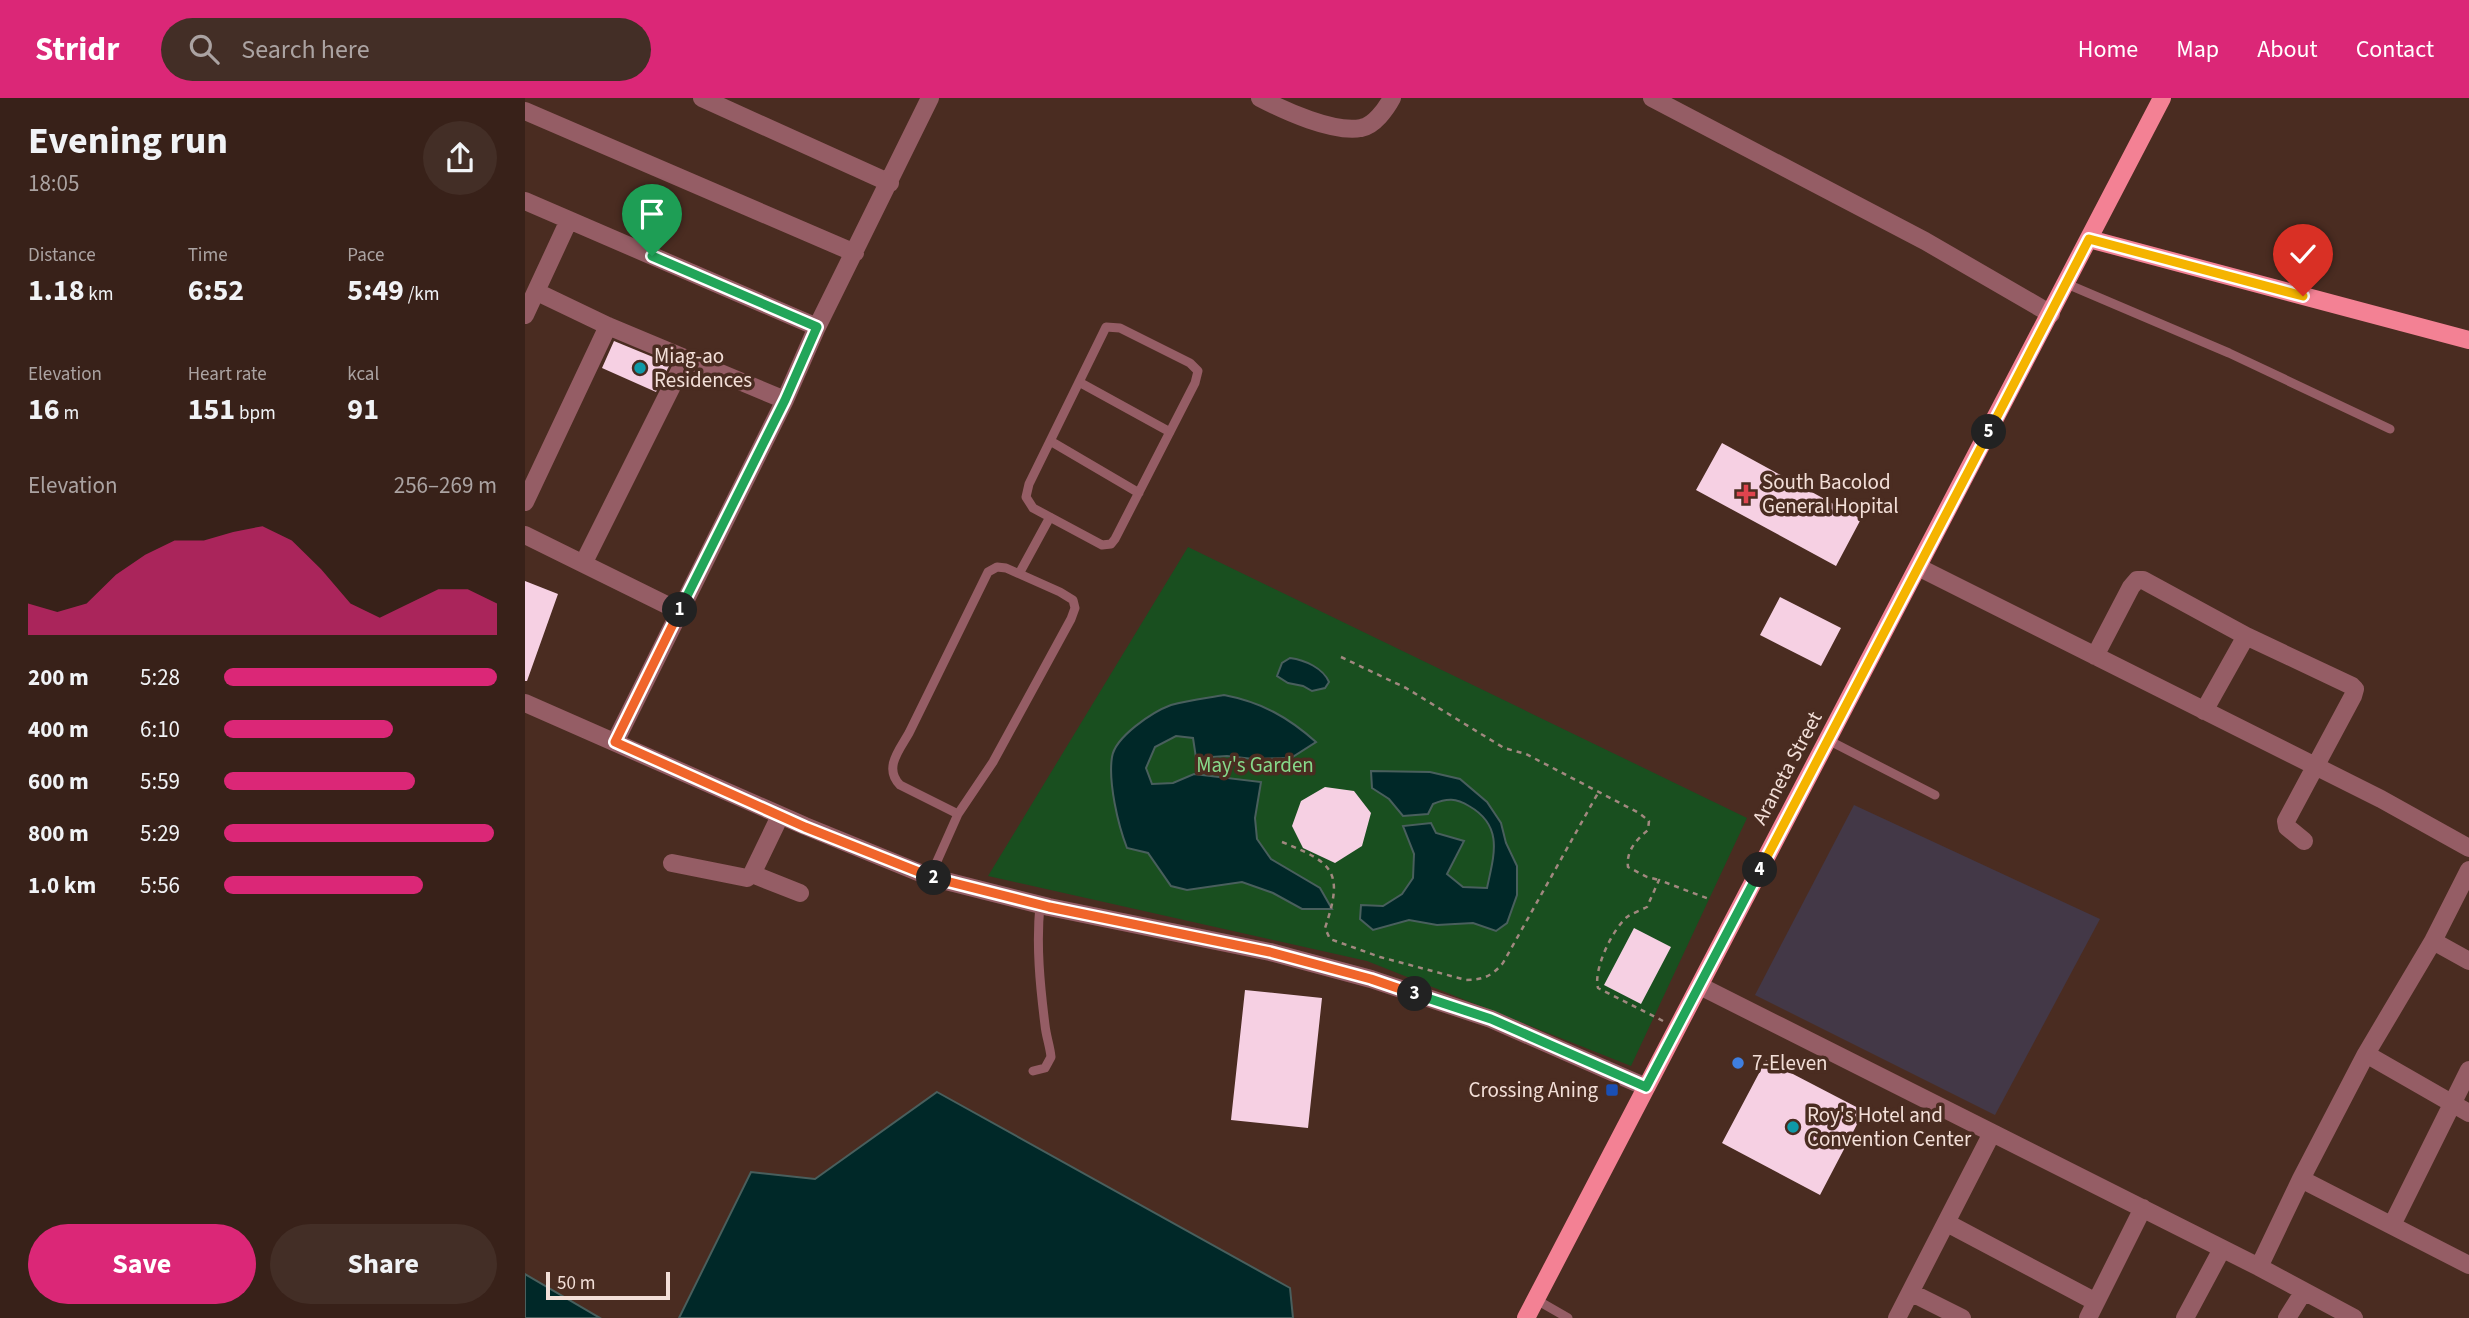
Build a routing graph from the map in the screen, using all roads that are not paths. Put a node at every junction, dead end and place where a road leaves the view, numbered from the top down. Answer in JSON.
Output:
{"nodes":[{"id":1,"x":702,"y":98,"type":"edge"},
{"id":2,"x":1261,"y":98,"type":"edge"},
{"id":3,"x":1392,"y":98,"type":"edge"},
{"id":4,"x":1652,"y":98,"type":"edge"},
{"id":5,"x":2162,"y":98,"type":"edge"},
{"id":6,"x":927,"y":99,"type":"edge"},
{"id":7,"x":525,"y":111,"type":"edge"},
{"id":8,"x":890,"y":183,"type":"junction"},
{"id":9,"x":525,"y":201,"type":"edge"},
{"id":10,"x":569,"y":220,"type":"junction"},
{"id":11,"x":2089,"y":239,"type":"junction"},
{"id":12,"x":855,"y":253,"type":"junction"},
{"id":13,"x":2067,"y":284,"type":"junction"},
{"id":14,"x":537,"y":292,"type":"junction"},
{"id":15,"x":2051,"y":314,"type":"junction"},
{"id":16,"x":525,"y":315,"type":"edge"},
{"id":17,"x":608,"y":326,"type":"junction"},
{"id":18,"x":817,"y":327,"type":"junction"},
{"id":19,"x":2469,"y":340,"type":"edge"},
{"id":20,"x":686,"y":358,"type":"junction"},
{"id":21,"x":1079,"y":382,"type":"junction"},
{"id":22,"x":785,"y":400,"type":"junction"},
{"id":23,"x":2390,"y":429,"type":"dead end"},
{"id":24,"x":1170,"y":432,"type":"junction"},
{"id":25,"x":1052,"y":442,"type":"junction"},
{"id":26,"x":1139,"y":493,"type":"junction"},
{"id":27,"x":525,"y":502,"type":"edge"},
{"id":28,"x":1051,"y":517,"type":"junction"},
{"id":29,"x":525,"y":534,"type":"edge"},
{"id":30,"x":584,"y":562,"type":"junction"},
{"id":31,"x":1918,"y":567,"type":"junction"},
{"id":32,"x":1020,"y":572,"type":"junction"},
{"id":33,"x":679,"y":611,"type":"junction"},
{"id":34,"x":2246,"y":636,"type":"junction"},
{"id":35,"x":2095,"y":656,"type":"junction"},
{"id":36,"x":525,"y":703,"type":"edge"},
{"id":37,"x":2204,"y":711,"type":"junction"},
{"id":38,"x":1828,"y":740,"type":"junction"},
{"id":39,"x":615,"y":742,"type":"junction"},
{"id":40,"x":2315,"y":766,"type":"junction"},
{"id":41,"x":1935,"y":795,"type":"dead end"},
{"id":42,"x":958,"y":814,"type":"junction"},
{"id":43,"x":780,"y":816,"type":"junction"},
{"id":44,"x":2304,"y":841,"type":"dead end"},
{"id":45,"x":2469,"y":848,"type":"edge"},
{"id":46,"x":672,"y":863,"type":"dead end"},
{"id":47,"x":2469,"y":870,"type":"edge"},
{"id":48,"x":752,"y":874,"type":"junction"},
{"id":49,"x":930,"y":877,"type":"junction"},
{"id":50,"x":800,"y":893,"type":"dead end"},
{"id":51,"x":1040,"y":905,"type":"junction"},
{"id":52,"x":2433,"y":941,"type":"junction"},
{"id":53,"x":2469,"y":961,"type":"edge"},
{"id":54,"x":1700,"y":986,"type":"junction"},
{"id":55,"x":2366,"y":1054,"type":"junction"},
{"id":56,"x":2469,"y":1070,"type":"edge"},
{"id":57,"x":1033,"y":1071,"type":"dead end"},
{"id":58,"x":1646,"y":1087,"type":"junction"},
{"id":59,"x":2452,"y":1104,"type":"junction"},
{"id":60,"x":2469,"y":1113,"type":"edge"},
{"id":61,"x":1992,"y":1133,"type":"junction"},
{"id":62,"x":2301,"y":1179,"type":"junction"},
{"id":63,"x":2143,"y":1209,"type":"junction"},
{"id":64,"x":1947,"y":1223,"type":"junction"},
{"id":65,"x":2392,"y":1225,"type":"junction"},
{"id":66,"x":2222,"y":1249,"type":"junction"},
{"id":67,"x":2469,"y":1265,"type":"edge"},
{"id":68,"x":2259,"y":1266,"type":"junction"},
{"id":69,"x":2304,"y":1291,"type":"junction"},
{"id":70,"x":1912,"y":1293,"type":"junction"},
{"id":71,"x":1535,"y":1299,"type":"junction"},
{"id":72,"x":2092,"y":1310,"type":"edge"},
{"id":73,"x":1525,"y":1318,"type":"edge"},
{"id":74,"x":1568,"y":1318,"type":"edge"},
{"id":75,"x":1897,"y":1318,"type":"edge"},
{"id":76,"x":1962,"y":1318,"type":"edge"},
{"id":77,"x":2185,"y":1318,"type":"edge"},
{"id":78,"x":2287,"y":1318,"type":"edge"},
{"id":79,"x":2354,"y":1318,"type":"edge"}],
"edges":[{"from":1,"to":8,"type":"street"},
{"from":2,"to":3,"type":"street"},
{"from":4,"to":15,"type":"street"},
{"from":5,"to":11,"type":"main road","name":"Araneta Street"},
{"from":6,"to":8,"type":"street"},
{"from":7,"to":12,"type":"street"},
{"from":8,"to":12,"type":"street"},
{"from":9,"to":10,"type":"street"},
{"from":10,"to":14,"type":"street"},
{"from":10,"to":18,"type":"street"},
{"from":11,"to":13,"type":"main road","name":"Araneta Street"},
{"from":11,"to":19,"type":"main road"},
{"from":12,"to":18,"type":"street"},
{"from":13,"to":15,"type":"main road","name":"Araneta Street"},
{"from":13,"to":23,"type":"lane"},
{"from":14,"to":16,"type":"street"},
{"from":14,"to":17,"type":"street"},
{"from":15,"to":31,"type":"main road","name":"Araneta Street"},
{"from":17,"to":20,"type":"street"},
{"from":17,"to":27,"type":"street"},
{"from":18,"to":22,"type":"street"},
{"from":20,"to":22,"type":"street"},
{"from":20,"to":30,"type":"street"},
{"from":21,"to":24,"type":"lane"},
{"from":21,"to":24,"type":"lane"},
{"from":21,"to":25,"type":"lane"},
{"from":22,"to":33,"type":"street"},
{"from":24,"to":26,"type":"lane"},
{"from":25,"to":26,"type":"lane"},
{"from":25,"to":28,"type":"lane"},
{"from":26,"to":28,"type":"lane"},
{"from":28,"to":32,"type":"lane"},
{"from":29,"to":30,"type":"street"},
{"from":30,"to":33,"type":"street"},
{"from":31,"to":35,"type":"street"},
{"from":31,"to":38,"type":"main road","name":"Araneta Street"},
{"from":32,"to":42,"type":"lane"},
{"from":32,"to":42,"type":"lane"},
{"from":33,"to":39,"type":"street"},
{"from":34,"to":35,"type":"street"},
{"from":34,"to":37,"type":"street"},
{"from":34,"to":40,"type":"street"},
{"from":35,"to":37,"type":"street"},
{"from":36,"to":39,"type":"street"},
{"from":37,"to":40,"type":"street"},
{"from":38,"to":41,"type":"lane"},
{"from":38,"to":54,"type":"main road","name":"Araneta Street"},
{"from":39,"to":43,"type":"street"},
{"from":40,"to":44,"type":"street"},
{"from":40,"to":45,"type":"street"},
{"from":42,"to":49,"type":"lane"},
{"from":43,"to":48,"type":"street"},
{"from":43,"to":49,"type":"street"},
{"from":46,"to":48,"type":"street"},
{"from":47,"to":52,"type":"street"},
{"from":48,"to":50,"type":"street"},
{"from":49,"to":51,"type":"street"},
{"from":51,"to":57,"type":"lane"},
{"from":51,"to":58,"type":"street"},
{"from":52,"to":53,"type":"street"},
{"from":52,"to":55,"type":"street"},
{"from":54,"to":58,"type":"main road","name":"Araneta Street"},
{"from":54,"to":61,"type":"street"},
{"from":55,"to":59,"type":"street"},
{"from":55,"to":62,"type":"street"},
{"from":56,"to":59,"type":"street"},
{"from":58,"to":71,"type":"main road","name":"Araneta Street"},
{"from":59,"to":60,"type":"street"},
{"from":59,"to":65,"type":"street"},
{"from":61,"to":63,"type":"street"},
{"from":61,"to":64,"type":"street"},
{"from":62,"to":65,"type":"street"},
{"from":62,"to":68,"type":"street"},
{"from":63,"to":66,"type":"street"},
{"from":63,"to":72,"type":"street"},
{"from":64,"to":70,"type":"street"},
{"from":64,"to":72,"type":"street"},
{"from":65,"to":67,"type":"street"},
{"from":66,"to":68,"type":"street"},
{"from":66,"to":77,"type":"street"},
{"from":68,"to":69,"type":"street"},
{"from":69,"to":78,"type":"street"},
{"from":69,"to":79,"type":"street"},
{"from":70,"to":75,"type":"street"},
{"from":70,"to":76,"type":"street"},
{"from":71,"to":73,"type":"main road","name":"Araneta Street"},
{"from":71,"to":74,"type":"lane"}]}
